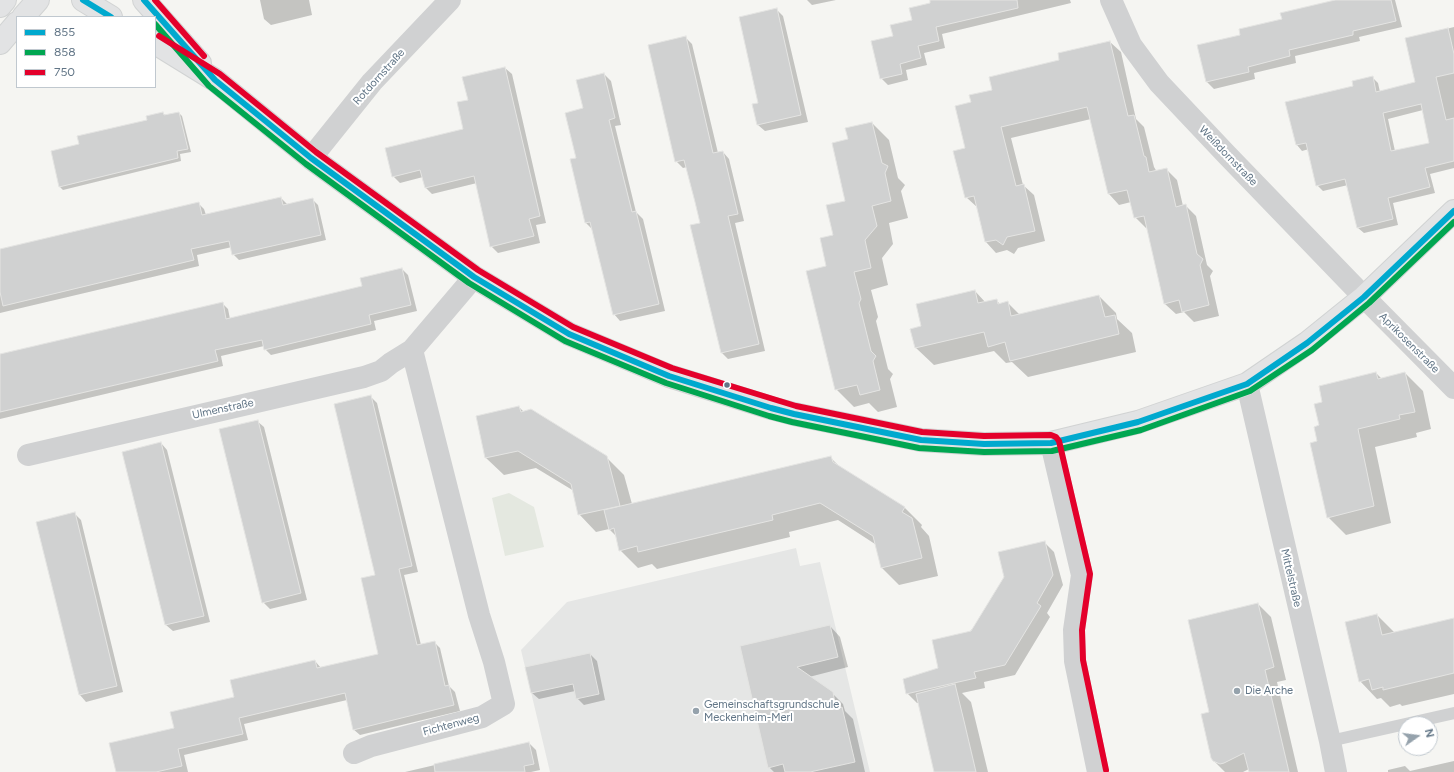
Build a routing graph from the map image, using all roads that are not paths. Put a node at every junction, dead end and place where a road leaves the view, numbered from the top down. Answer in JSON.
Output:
{"nodes":[{"id":1,"x":5,"y":0,"type":"edge"},
{"id":2,"x":38,"y":0,"type":"edge"},
{"id":3,"x":83,"y":0,"type":"edge"},
{"id":4,"x":144,"y":0,"type":"edge"},
{"id":5,"x":450,"y":0,"type":"edge"},
{"id":6,"x":1111,"y":0,"type":"edge"},
{"id":7,"x":0,"y":6,"type":"edge"},
{"id":8,"x":24,"y":16,"type":"edge"},
{"id":9,"x":109,"y":16,"type":"edge"},
{"id":10,"x":16,"y":24,"type":"edge"},
{"id":11,"x":0,"y":43,"type":"edge"},
{"id":12,"x":156,"y":45,"type":"edge"},
{"id":13,"x":215,"y":80,"type":"junction"},
{"id":14,"x":310,"y":158,"type":"junction"},
{"id":15,"x":1454,"y":211,"type":"edge"},
{"id":16,"x":474,"y":277,"type":"junction"},
{"id":17,"x":1364,"y":297,"type":"junction"},
{"id":18,"x":412,"y":350,"type":"junction"},
{"id":19,"x":1247,"y":384,"type":"junction"},
{"id":20,"x":1454,"y":388,"type":"edge"},
{"id":21,"x":1051,"y":443,"type":"junction"},
{"id":22,"x":28,"y":455,"type":"dead end"},
{"id":23,"x":1454,"y":713,"type":"edge"},
{"id":24,"x":1330,"y":741,"type":"junction"},
{"id":25,"x":354,"y":754,"type":"dead end"},
{"id":26,"x":1098,"y":772,"type":"edge"},
{"id":27,"x":1336,"y":772,"type":"edge"}],
"edges":[{"from":1,"to":7,"type":"street"},
{"from":2,"to":8,"type":"street"},
{"from":3,"to":9,"type":"street"},
{"from":4,"to":13,"type":"street"},
{"from":5,"to":14,"type":"street","name":"Rotdornstraße"},
{"from":6,"to":17,"type":"street","name":"Weißdornstraße"},
{"from":10,"to":11,"type":"street"},
{"from":12,"to":13,"type":"street"},
{"from":13,"to":14,"type":"street"},
{"from":14,"to":16,"type":"street"},
{"from":15,"to":17,"type":"street"},
{"from":16,"to":18,"type":"street","name":"Ulmenstraße"},
{"from":16,"to":21,"type":"street"},
{"from":17,"to":19,"type":"street"},
{"from":17,"to":20,"type":"street","name":"Aprikosenstraße"},
{"from":18,"to":22,"type":"street","name":"Ulmenstraße"},
{"from":18,"to":25,"type":"street","name":"Fichtenweg"},
{"from":19,"to":21,"type":"street"},
{"from":19,"to":24,"type":"street","name":"Mittelstraße"},
{"from":21,"to":26,"type":"street"},
{"from":23,"to":24,"type":"lane"},
{"from":24,"to":27,"type":"street","name":"Mittelstraße"}]}
